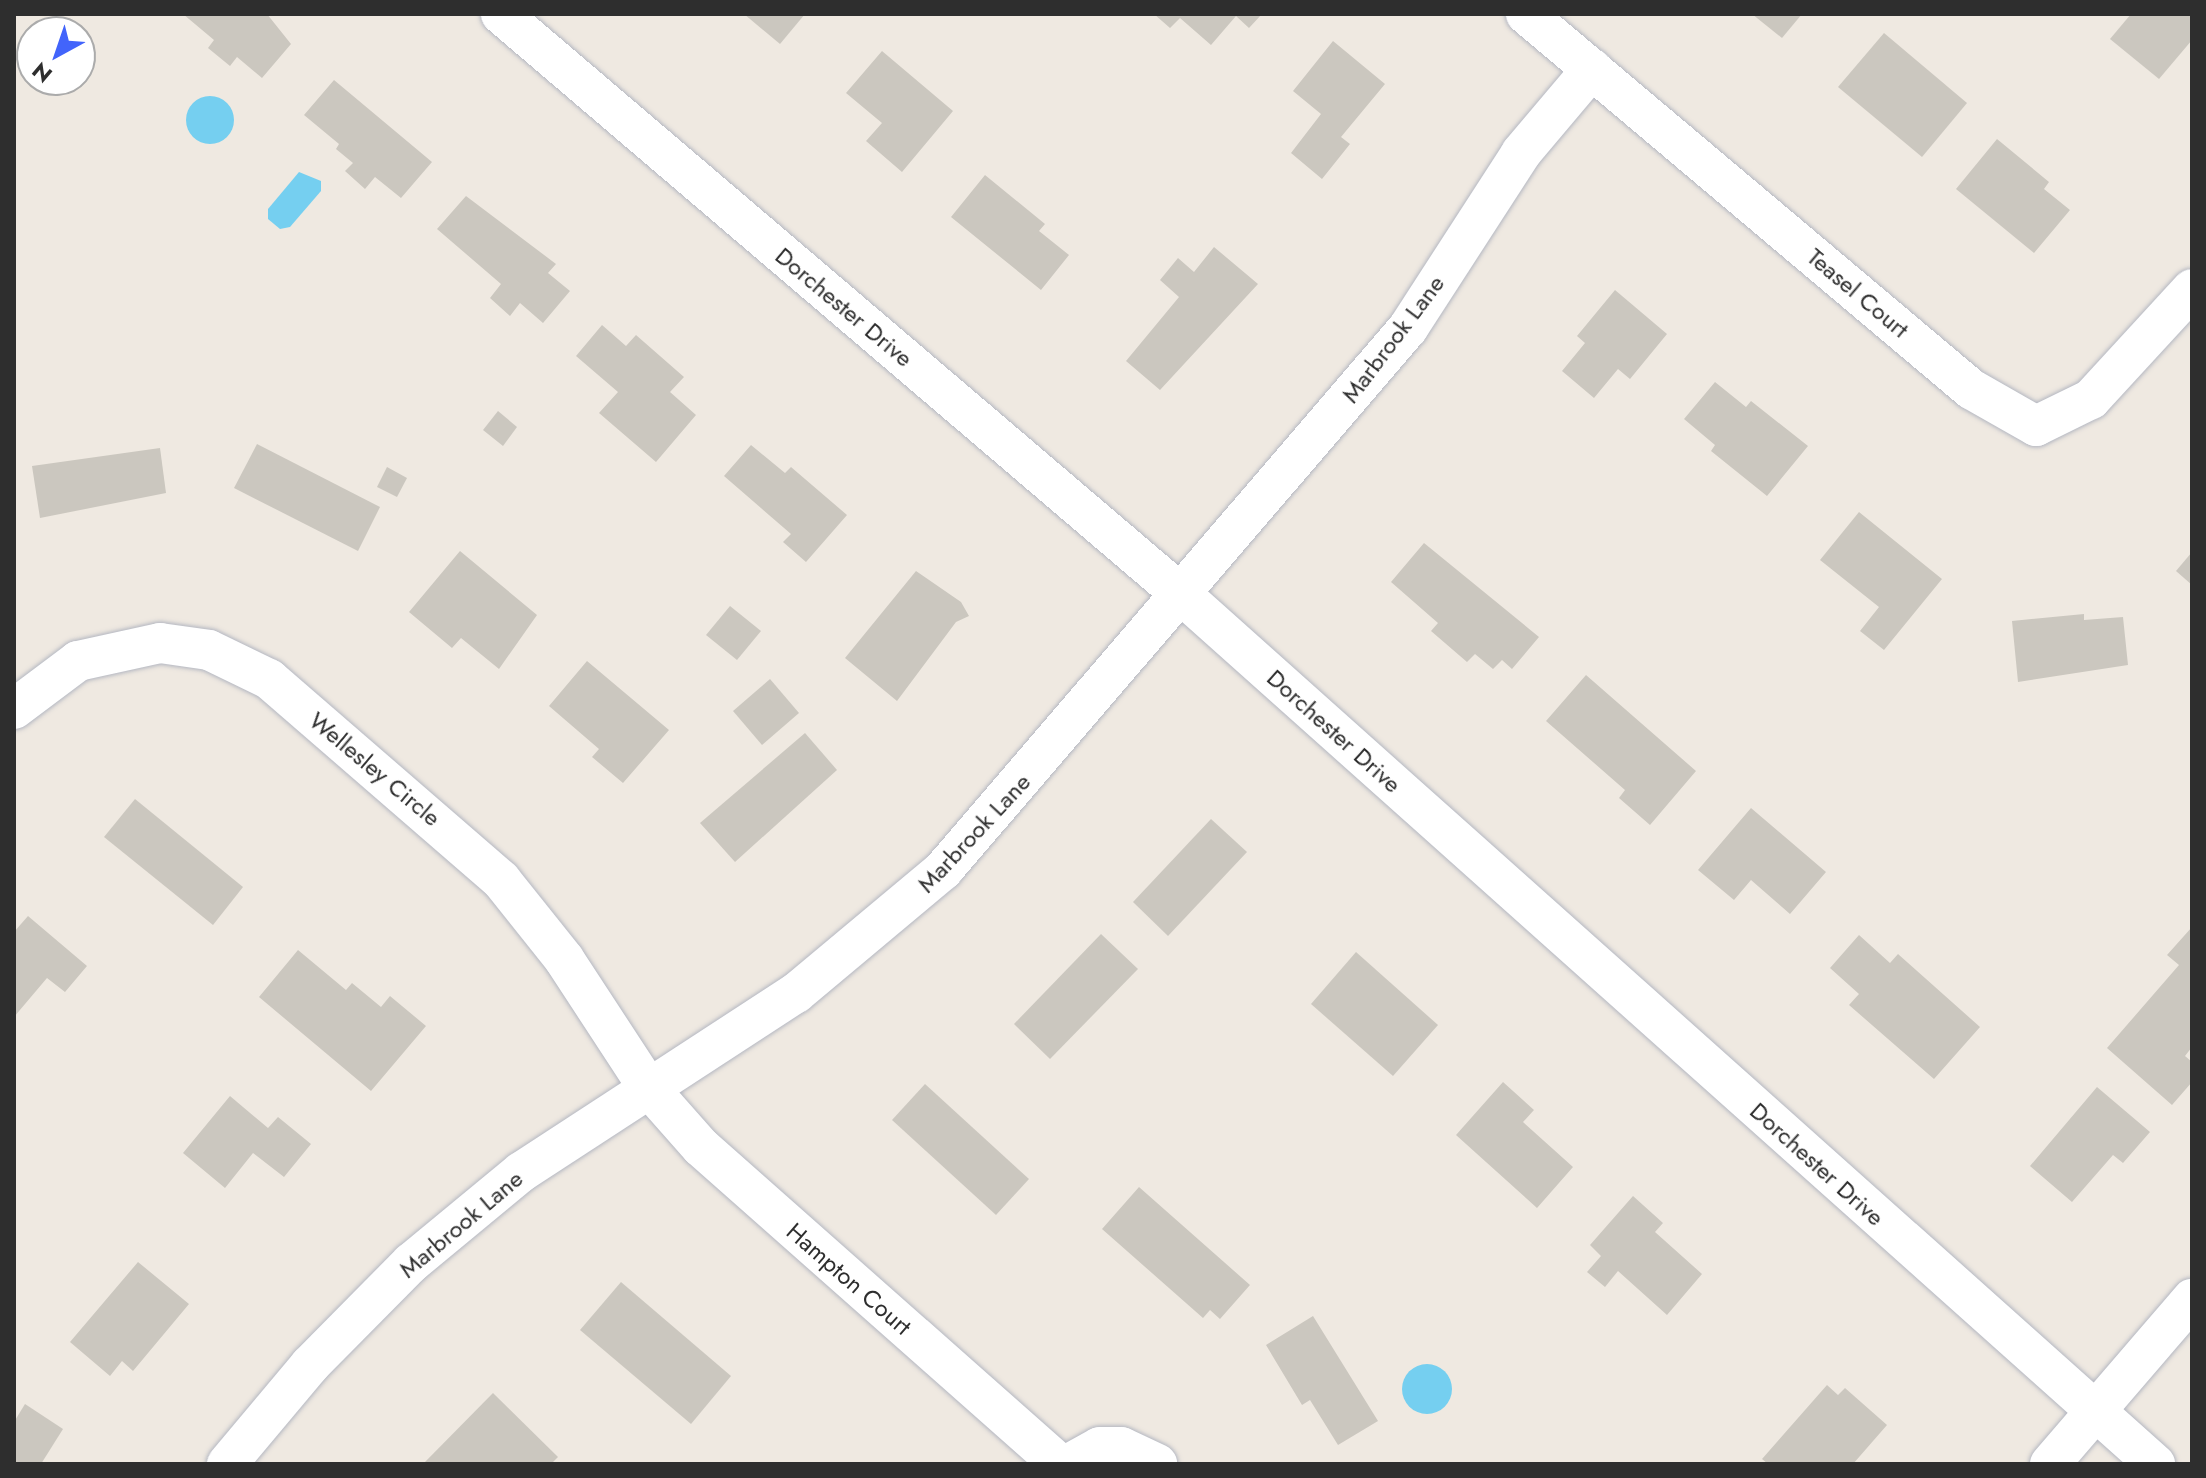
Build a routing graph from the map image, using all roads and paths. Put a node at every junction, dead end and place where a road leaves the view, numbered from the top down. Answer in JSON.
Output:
{"nodes":[{"id":1,"x":501,"y":14,"type":"edge"},
{"id":2,"x":1526,"y":14,"type":"edge"},
{"id":3,"x":1592,"y":69,"type":"junction"},
{"id":4,"x":2192,"y":289,"type":"edge"},
{"id":5,"x":1182,"y":595,"type":"junction"},
{"id":6,"x":14,"y":709,"type":"edge"},
{"id":7,"x":647,"y":1086,"type":"junction"},
{"id":8,"x":2192,"y":1299,"type":"edge"},
{"id":9,"x":2095,"y":1412,"type":"junction"},
{"id":10,"x":227,"y":1464,"type":"edge"},
{"id":11,"x":1059,"y":1464,"type":"edge"},
{"id":12,"x":1069,"y":1464,"type":"edge"},
{"id":13,"x":1157,"y":1464,"type":"edge"},
{"id":14,"x":2050,"y":1464,"type":"edge"},
{"id":15,"x":2155,"y":1464,"type":"edge"}],
"edges":[{"from":1,"to":5,"type":"street","name":"Dorchester Drive"},
{"from":2,"to":3,"type":"street","name":"Teasel Court"},
{"from":3,"to":4,"type":"street","name":"Teasel Court"},
{"from":3,"to":5,"type":"street","name":"Marbrook Lane"},
{"from":5,"to":7,"type":"street","name":"Marbrook Lane"},
{"from":5,"to":9,"type":"street","name":"Dorchester Drive"},
{"from":6,"to":7,"type":"street","name":"Wellesley Circle"},
{"from":7,"to":10,"type":"street","name":"Marbrook Lane"},
{"from":7,"to":11,"type":"street","name":"Hampton Court"},
{"from":8,"to":9,"type":"street"},
{"from":9,"to":14,"type":"street"},
{"from":9,"to":15,"type":"street","name":"Dorchester Drive"},
{"from":12,"to":13,"type":"street"}]}
